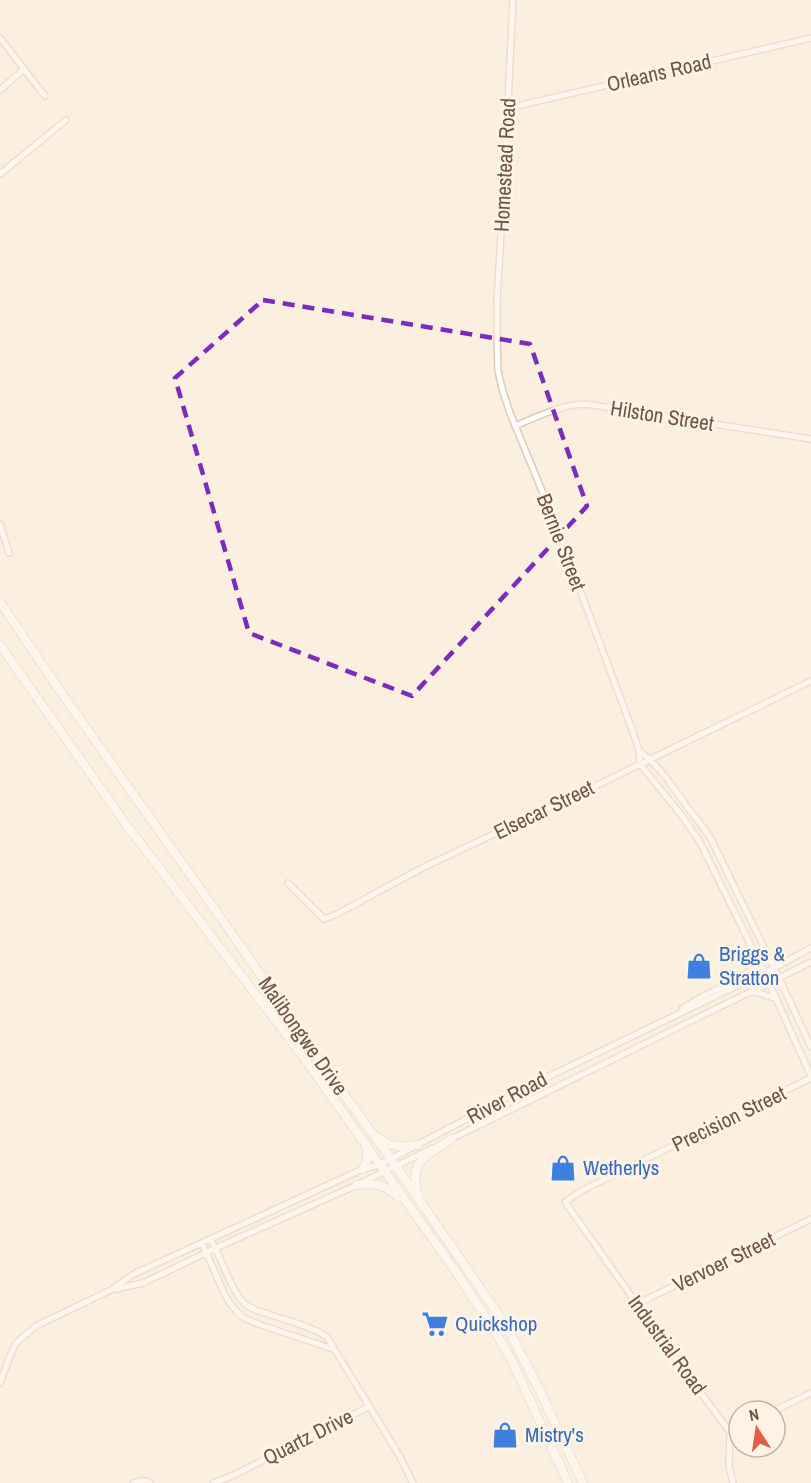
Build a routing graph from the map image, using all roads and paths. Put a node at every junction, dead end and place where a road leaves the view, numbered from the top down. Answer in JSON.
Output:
{"nodes":[{"id":1,"x":513,"y":0,"type":"edge"},
{"id":2,"x":0,"y":38,"type":"edge"},
{"id":3,"x":811,"y":38,"type":"edge"},
{"id":4,"x":24,"y":69,"type":"junction"},
{"id":5,"x":0,"y":90,"type":"edge"},
{"id":6,"x":45,"y":96,"type":"dead end"},
{"id":7,"x":508,"y":108,"type":"junction"},
{"id":8,"x":66,"y":120,"type":"dead end"},
{"id":9,"x":0,"y":174,"type":"edge"},
{"id":10,"x":496,"y":330,"type":"joint"},
{"id":11,"x":515,"y":426,"type":"junction"},
{"id":12,"x":811,"y":439,"type":"edge"},
{"id":13,"x":0,"y":524,"type":"edge"},
{"id":14,"x":9,"y":553,"type":"dead end"},
{"id":15,"x":0,"y":602,"type":"edge"},
{"id":16,"x":0,"y":645,"type":"edge"},
{"id":17,"x":811,"y":681,"type":"edge"},
{"id":18,"x":639,"y":752,"type":"junction"},
{"id":19,"x":651,"y":759,"type":"junction"},
{"id":20,"x":640,"y":764,"type":"junction"},
{"id":21,"x":288,"y":883,"type":"dead end"},
{"id":22,"x":811,"y":948,"type":"edge"},
{"id":23,"x":759,"y":962,"type":"junction"},
{"id":24,"x":811,"y":962,"type":"edge"},
{"id":25,"x":774,"y":968,"type":"junction"},
{"id":26,"x":764,"y":972,"type":"junction"},
{"id":27,"x":779,"y":978,"type":"junction"},
{"id":28,"x":769,"y":983,"type":"junction"},
{"id":29,"x":750,"y":992,"type":"junction"},
{"id":30,"x":777,"y":999,"type":"junction"},
{"id":31,"x":676,"y":1014,"type":"junction"},
{"id":32,"x":811,"y":1047,"type":"edge"},
{"id":33,"x":811,"y":1077,"type":"edge"},
{"id":34,"x":373,"y":1133,"type":"junction"},
{"id":35,"x":451,"y":1139,"type":"junction"},
{"id":36,"x":417,"y":1145,"type":"junction"},
{"id":37,"x":366,"y":1148,"type":"junction"},
{"id":38,"x":393,"y":1162,"type":"junction"},
{"id":39,"x":381,"y":1168,"type":"junction"},
{"id":40,"x":363,"y":1169,"type":"junction"},
{"id":41,"x":357,"y":1185,"type":"junction"},
{"id":42,"x":419,"y":1200,"type":"junction"},
{"id":43,"x":410,"y":1208,"type":"junction"},
{"id":44,"x":575,"y":1214,"type":"joint"},
{"id":45,"x":811,"y":1219,"type":"edge"},
{"id":46,"x":210,"y":1239,"type":"junction"},
{"id":47,"x":202,"y":1243,"type":"junction"},
{"id":48,"x":216,"y":1248,"type":"junction"},
{"id":49,"x":207,"y":1253,"type":"junction"},
{"id":50,"x":111,"y":1290,"type":"junction"},
{"id":51,"x":637,"y":1304,"type":"junction"},
{"id":52,"x":333,"y":1348,"type":"junction"},
{"id":53,"x":0,"y":1383,"type":"edge"},
{"id":54,"x":811,"y":1393,"type":"edge"},
{"id":55,"x":787,"y":1405,"type":"edge"},
{"id":56,"x":370,"y":1406,"type":"junction"},
{"id":57,"x":727,"y":1428,"type":"edge"},
{"id":58,"x":729,"y":1459,"type":"edge"},
{"id":59,"x":133,"y":1483,"type":"edge"},
{"id":60,"x":150,"y":1483,"type":"edge"},
{"id":61,"x":213,"y":1483,"type":"edge"},
{"id":62,"x":413,"y":1483,"type":"edge"},
{"id":63,"x":568,"y":1483,"type":"edge"},
{"id":64,"x":583,"y":1483,"type":"edge"},
{"id":65,"x":734,"y":1483,"type":"edge"}],
"edges":[{"from":1,"to":7,"type":"street","name":"Homestead Road"},
{"from":2,"to":4,"type":"street"},
{"from":3,"to":7,"type":"street","name":"Orleans Road"},
{"from":4,"to":5,"type":"street"},
{"from":4,"to":6,"type":"street"},
{"from":7,"to":10,"type":"street","name":"Homestead Road"},
{"from":8,"to":9,"type":"street"},
{"from":10,"to":11,"type":"street","name":"Bernie Street"},
{"from":11,"to":12,"type":"street","name":"Hilston Street"},
{"from":11,"to":18,"type":"street","name":"Bernie Street"},
{"from":13,"to":14,"type":"street"},
{"from":15,"to":34,"type":"main road","name":"Malibongwe Drive"},
{"from":16,"to":37,"type":"main road","name":"Malibongwe Drive"},
{"from":17,"to":19,"type":"street","name":"Elsecar Street"},
{"from":18,"to":19,"type":"street"},
{"from":18,"to":20,"type":"street","name":"Bernie Street"},
{"from":19,"to":20,"type":"street","name":"Elsecar Street"},
{"from":19,"to":25,"type":"street"},
{"from":20,"to":21,"type":"street","name":"Elsecar Street"},
{"from":20,"to":23,"type":"street"},
{"from":22,"to":25,"type":"street","name":"River Road"},
{"from":23,"to":26,"type":"street"},
{"from":23,"to":31,"type":"street"},
{"from":24,"to":27,"type":"street","name":"River Road"},
{"from":25,"to":26,"type":"street","name":"River Road"},
{"from":25,"to":27,"type":"street"},
{"from":26,"to":28,"type":"street"},
{"from":26,"to":31,"type":"street","name":"River Road"},
{"from":27,"to":28,"type":"street","name":"River Road"},
{"from":27,"to":32,"type":"street"},
{"from":28,"to":29,"type":"street","name":"River Road"},
{"from":28,"to":30,"type":"street"},
{"from":29,"to":30,"type":"street"},
{"from":29,"to":35,"type":"street","name":"River Road"},
{"from":30,"to":33,"type":"street"},
{"from":31,"to":36,"type":"street","name":"River Road"},
{"from":33,"to":44,"type":"street","name":"Precision Street"},
{"from":34,"to":36,"type":"main road"},
{"from":34,"to":38,"type":"main road","name":"Malibongwe Drive"},
{"from":35,"to":38,"type":"street","name":"River Road"},
{"from":35,"to":42,"type":"main road"},
{"from":36,"to":38,"type":"street","name":"River Road"},
{"from":37,"to":39,"type":"main road","name":"Malibongwe Drive"},
{"from":37,"to":40,"type":"main road"},
{"from":38,"to":39,"type":"street","name":"River Road"},
{"from":38,"to":42,"type":"main road","name":"Malibongwe Drive"},
{"from":39,"to":40,"type":"street","name":"River Road"},
{"from":39,"to":41,"type":"street","name":"River Road"},
{"from":39,"to":43,"type":"main road","name":"Malibongwe Drive"},
{"from":40,"to":46,"type":"street","name":"River Road"},
{"from":41,"to":43,"type":"main road"},
{"from":41,"to":48,"type":"street","name":"River Road"},
{"from":42,"to":64,"type":"main road","name":"Malibongwe Drive"},
{"from":43,"to":63,"type":"main road","name":"Malibongwe Drive"},
{"from":44,"to":51,"type":"street","name":"Industrial Road"},
{"from":45,"to":51,"type":"street","name":"Vervoer Street"},
{"from":46,"to":47,"type":"street","name":"River Road"},
{"from":46,"to":48,"type":"street"},
{"from":47,"to":49,"type":"street"},
{"from":47,"to":50,"type":"street","name":"River Road"},
{"from":48,"to":49,"type":"street","name":"River Road"},
{"from":48,"to":52,"type":"street"},
{"from":49,"to":50,"type":"street","name":"River Road"},
{"from":49,"to":52,"type":"street"},
{"from":50,"to":53,"type":"street"},
{"from":51,"to":57,"type":"street","name":"Industrial Road"},
{"from":52,"to":56,"type":"street"},
{"from":54,"to":55,"type":"street"},
{"from":56,"to":61,"type":"street","name":"Quartz Drive"},
{"from":56,"to":62,"type":"street"},
{"from":58,"to":65,"type":"street"},
{"from":59,"to":60,"type":"street"}]}
